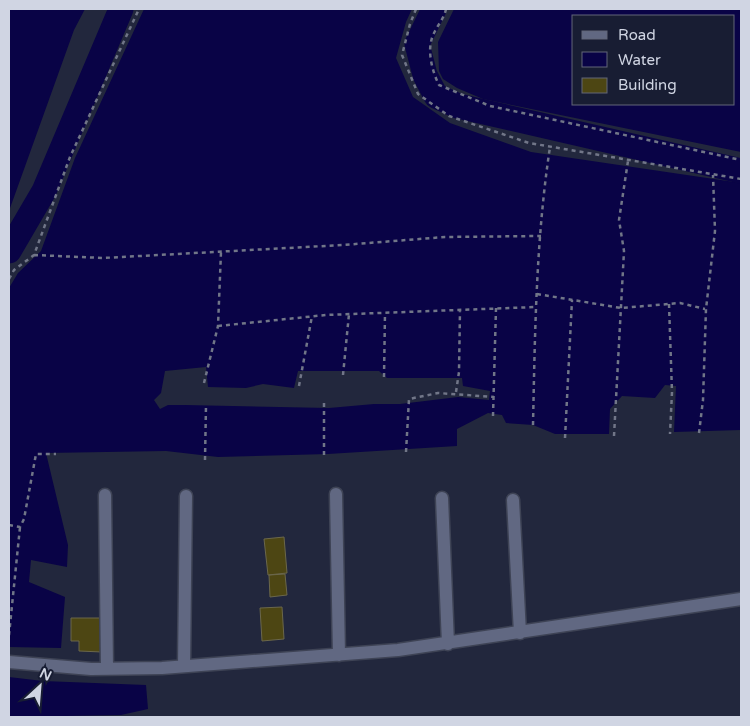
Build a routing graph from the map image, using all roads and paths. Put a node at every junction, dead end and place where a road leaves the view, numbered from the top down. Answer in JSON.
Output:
{"nodes":[{"id":1,"x":139,"y":9,"type":"edge"},
{"id":2,"x":416,"y":9,"type":"edge"},
{"id":3,"x":446,"y":9,"type":"edge"},
{"id":4,"x":550,"y":147,"type":"junction"},
{"id":5,"x":741,"y":160,"type":"edge"},
{"id":6,"x":628,"y":161,"type":"junction"},
{"id":7,"x":713,"y":175,"type":"junction"},
{"id":8,"x":741,"y":179,"type":"edge"},
{"id":9,"x":540,"y":236,"type":"junction"},
{"id":10,"x":221,"y":252,"type":"junction"},
{"id":11,"x":34,"y":255,"type":"junction"},
{"id":12,"x":9,"y":280,"type":"edge"},
{"id":13,"x":536,"y":294,"type":"junction"},
{"id":14,"x":572,"y":300,"type":"junction"},
{"id":15,"x":669,"y":304,"type":"junction"},
{"id":16,"x":536,"y":307,"type":"junction"},
{"id":17,"x":496,"y":308,"type":"junction"},
{"id":18,"x":621,"y":308,"type":"junction"},
{"id":19,"x":706,"y":309,"type":"junction"},
{"id":20,"x":460,"y":310,"type":"junction"},
{"id":21,"x":385,"y":312,"type":"junction"},
{"id":22,"x":349,"y":314,"type":"junction"},
{"id":23,"x":312,"y":316,"type":"junction"},
{"id":24,"x":218,"y":326,"type":"junction"},
{"id":25,"x":343,"y":375,"type":"dead end"},
{"id":26,"x":384,"y":377,"type":"dead end"},
{"id":27,"x":204,"y":384,"type":"dead end"},
{"id":28,"x":299,"y":386,"type":"dead end"},
{"id":29,"x":456,"y":392,"type":"dead end"},
{"id":30,"x":494,"y":397,"type":"junction"},
{"id":31,"x":324,"y":403,"type":"dead end"},
{"id":32,"x":206,"y":405,"type":"dead end"},
{"id":33,"x":493,"y":416,"type":"dead end"},
{"id":34,"x":534,"y":425,"type":"dead end"},
{"id":35,"x":699,"y":433,"type":"dead end"},
{"id":36,"x":670,"y":434,"type":"dead end"},
{"id":37,"x":614,"y":436,"type":"dead end"},
{"id":38,"x":565,"y":438,"type":"dead end"},
{"id":39,"x":406,"y":452,"type":"dead end"},
{"id":40,"x":56,"y":454,"type":"dead end"},
{"id":41,"x":324,"y":456,"type":"dead end"},
{"id":42,"x":205,"y":460,"type":"dead end"},
{"id":43,"x":105,"y":494,"type":"dead end"},
{"id":44,"x":336,"y":494,"type":"dead end"},
{"id":45,"x":186,"y":496,"type":"dead end"},
{"id":46,"x":442,"y":498,"type":"dead end"},
{"id":47,"x":513,"y":500,"type":"dead end"},
{"id":48,"x":9,"y":525,"type":"edge"},
{"id":49,"x":20,"y":526,"type":"junction"},
{"id":50,"x":741,"y":599,"type":"edge"},
{"id":51,"x":520,"y":633,"type":"junction"},
{"id":52,"x":9,"y":635,"type":"edge"},
{"id":53,"x":448,"y":644,"type":"junction"},
{"id":54,"x":338,"y":655,"type":"junction"},
{"id":55,"x":9,"y":662,"type":"edge"},
{"id":56,"x":184,"y":666,"type":"junction"},
{"id":57,"x":107,"y":669,"type":"junction"}],
"edges":[{"from":1,"to":11,"type":"path"},
{"from":2,"to":4,"type":"path"},
{"from":3,"to":5,"type":"path"},
{"from":4,"to":6,"type":"path"},
{"from":4,"to":9,"type":"path"},
{"from":6,"to":7,"type":"path"},
{"from":6,"to":18,"type":"path"},
{"from":7,"to":8,"type":"path"},
{"from":7,"to":19,"type":"path"},
{"from":9,"to":10,"type":"path"},
{"from":9,"to":13,"type":"path"},
{"from":10,"to":11,"type":"path"},
{"from":10,"to":24,"type":"path"},
{"from":11,"to":12,"type":"path"},
{"from":13,"to":14,"type":"path"},
{"from":13,"to":16,"type":"path"},
{"from":14,"to":18,"type":"path"},
{"from":14,"to":38,"type":"path"},
{"from":15,"to":18,"type":"path"},
{"from":15,"to":19,"type":"path"},
{"from":15,"to":36,"type":"path"},
{"from":16,"to":17,"type":"path"},
{"from":16,"to":34,"type":"path"},
{"from":17,"to":20,"type":"path"},
{"from":17,"to":30,"type":"path"},
{"from":18,"to":37,"type":"path"},
{"from":19,"to":35,"type":"path"},
{"from":20,"to":21,"type":"path"},
{"from":20,"to":29,"type":"path"},
{"from":21,"to":22,"type":"path"},
{"from":21,"to":26,"type":"path"},
{"from":22,"to":23,"type":"path"},
{"from":22,"to":25,"type":"path"},
{"from":23,"to":24,"type":"path"},
{"from":23,"to":28,"type":"path"},
{"from":24,"to":27,"type":"path"},
{"from":30,"to":33,"type":"path"},
{"from":30,"to":39,"type":"path"},
{"from":31,"to":41,"type":"path"},
{"from":32,"to":42,"type":"path"},
{"from":40,"to":49,"type":"path"},
{"from":43,"to":57,"type":"street"},
{"from":44,"to":54,"type":"street"},
{"from":45,"to":56,"type":"street"},
{"from":46,"to":53,"type":"street"},
{"from":47,"to":51,"type":"street"},
{"from":48,"to":49,"type":"path"},
{"from":49,"to":52,"type":"path"},
{"from":50,"to":51,"type":"street"},
{"from":51,"to":53,"type":"street"},
{"from":53,"to":54,"type":"street"},
{"from":54,"to":56,"type":"street"},
{"from":55,"to":57,"type":"street"},
{"from":56,"to":57,"type":"street"}]}
